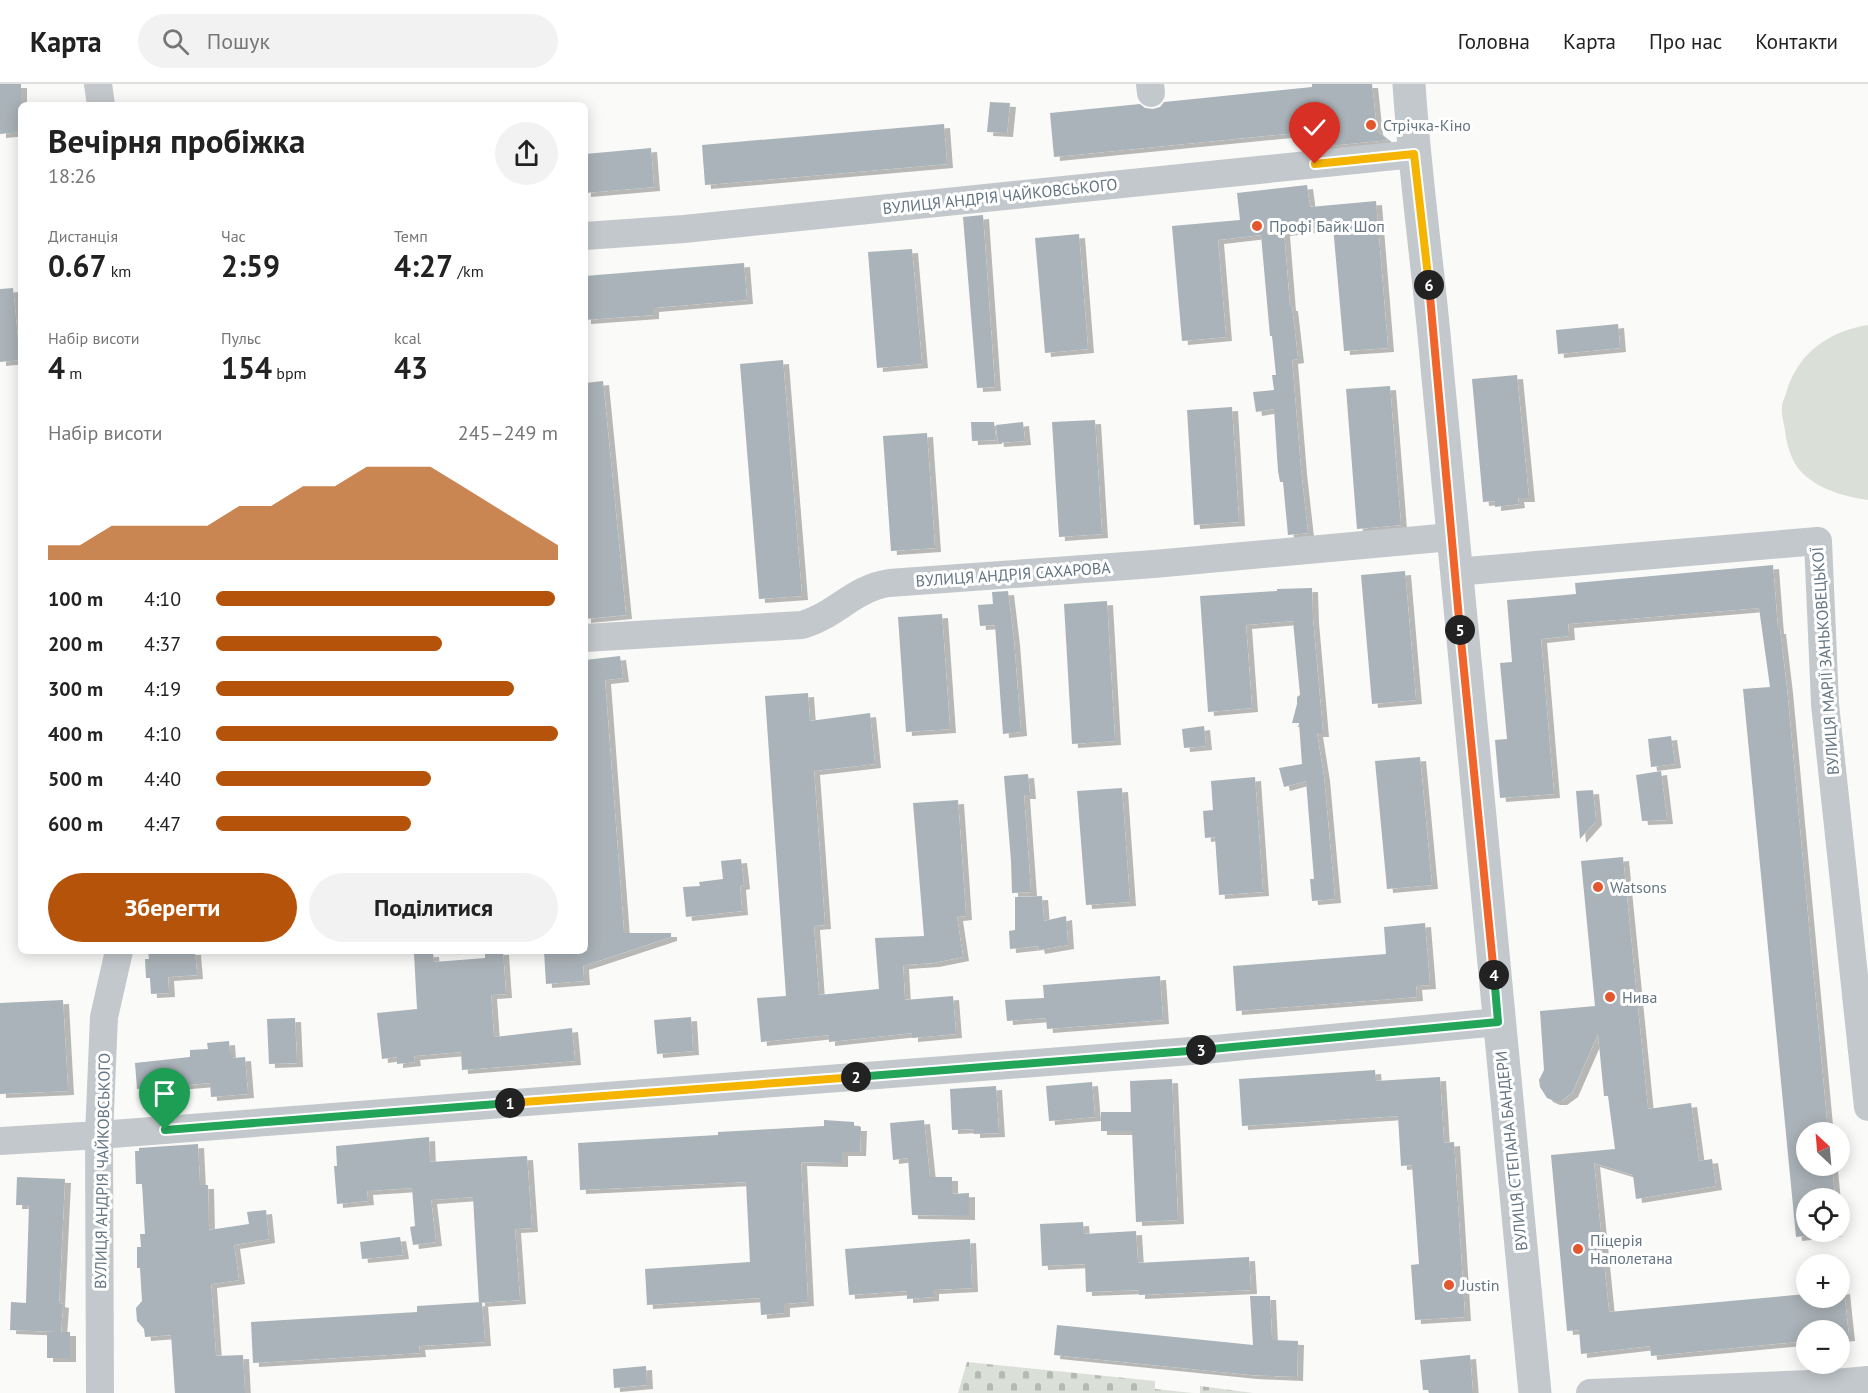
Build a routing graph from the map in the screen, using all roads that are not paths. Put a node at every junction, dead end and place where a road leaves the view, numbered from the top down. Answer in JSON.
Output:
{"nodes":[{"id":1,"x":98,"y":84,"type":"edge"},
{"id":2,"x":1409,"y":84,"type":"edge"},
{"id":3,"x":100,"y":102,"type":"edge"},
{"id":4,"x":1414,"y":154,"type":"junction"},
{"id":5,"x":588,"y":236,"type":"edge"},
{"id":6,"x":1451,"y":537,"type":"junction"},
{"id":7,"x":1455,"y":572,"type":"junction"},
{"id":8,"x":588,"y":638,"type":"edge"},
{"id":9,"x":118,"y":954,"type":"edge"},
{"id":10,"x":1498,"y":1022,"type":"junction"},
{"id":11,"x":1868,"y":1107,"type":"edge"},
{"id":12,"x":99,"y":1135,"type":"junction"},
{"id":13,"x":0,"y":1141,"type":"edge"},
{"id":14,"x":1868,"y":1380,"type":"edge"},
{"id":15,"x":1835,"y":1388,"type":"edge"},
{"id":16,"x":100,"y":1393,"type":"edge"},
{"id":17,"x":1534,"y":1393,"type":"edge"},
{"id":18,"x":1590,"y":1393,"type":"edge"}],
"edges":[{"from":1,"to":3,"type":"street"},
{"from":2,"to":4,"type":"street","name":"ВУЛИЦЯ СТЕПАНА БАНДЕРИ"},
{"from":4,"to":5,"type":"street","name":"ВУЛИЦЯ АНДРІЯ ЧАЙКОВСЬКОГО"},
{"from":4,"to":6,"type":"street","name":"ВУЛИЦЯ СТЕПАНА БАНДЕРИ"},
{"from":6,"to":7,"type":"street","name":"ВУЛИЦЯ СТЕПАНА БАНДЕРИ"},
{"from":6,"to":8,"type":"street","name":"ВУЛИЦЯ АНДРІЯ САХАРОВА"},
{"from":7,"to":10,"type":"street","name":"ВУЛИЦЯ СТЕПАНА БАНДЕРИ"},
{"from":7,"to":11,"type":"street","name":"ВУЛИЦЯ МАРІЇ ЗАНЬКОВЕЦЬКОЇ"},
{"from":9,"to":12,"type":"street","name":"ВУЛИЦЯ АНДРІЯ ЧАЙКОВСЬКОГО"},
{"from":10,"to":12,"type":"street"},
{"from":10,"to":17,"type":"street","name":"ВУЛИЦЯ СТЕПАНА БАНДЕРИ"},
{"from":12,"to":13,"type":"street"},
{"from":12,"to":16,"type":"street","name":"ВУЛИЦЯ АНДРІЯ ЧАЙКОВСЬКОГО"},
{"from":14,"to":15,"type":"street"},
{"from":15,"to":18,"type":"street"}]}
